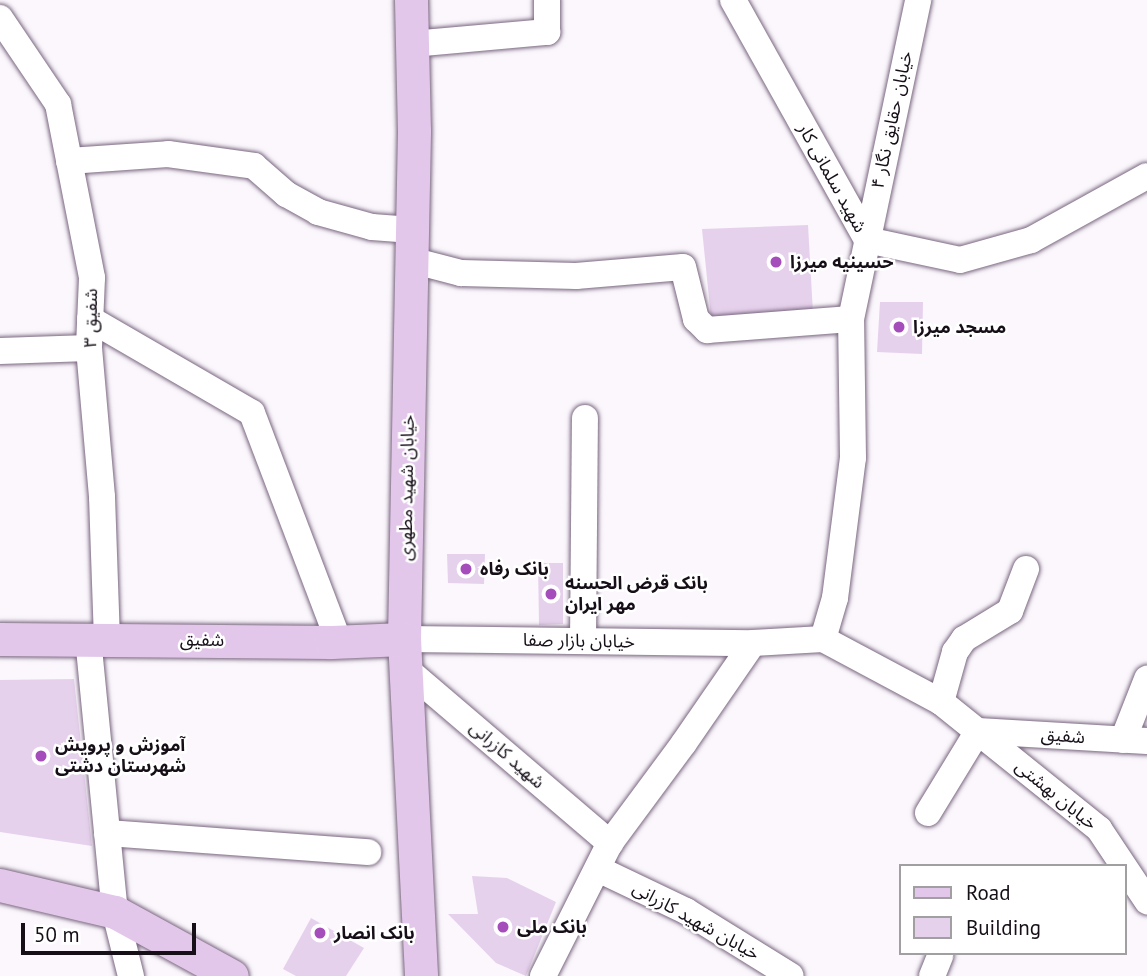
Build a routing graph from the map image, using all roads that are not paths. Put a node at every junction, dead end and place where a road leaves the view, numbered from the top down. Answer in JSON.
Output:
{"nodes":[{"id":1,"x":411,"y":0,"type":"edge"},
{"id":2,"x":547,"y":0,"type":"edge"},
{"id":3,"x":733,"y":0,"type":"edge"},
{"id":4,"x":918,"y":0,"type":"edge"},
{"id":5,"x":0,"y":18,"type":"edge"},
{"id":6,"x":412,"y":44,"type":"junction"},
{"id":7,"x":69,"y":161,"type":"junction"},
{"id":8,"x":1147,"y":176,"type":"edge"},
{"id":9,"x":867,"y":240,"type":"junction"},
{"id":10,"x":411,"y":245,"type":"junction"},
{"id":11,"x":90,"y":319,"type":"junction"},
{"id":12,"x":851,"y":319,"type":"junction"},
{"id":13,"x":89,"y":348,"type":"junction"},
{"id":14,"x":0,"y":351,"type":"edge"},
{"id":15,"x":585,"y":418,"type":"dead end"},
{"id":16,"x":1026,"y":569,"type":"dead end"},
{"id":17,"x":97,"y":638,"type":"junction"},
{"id":18,"x":0,"y":639,"type":"edge"},
{"id":19,"x":823,"y":639,"type":"junction"},
{"id":20,"x":583,"y":641,"type":"junction"},
{"id":21,"x":339,"y":642,"type":"junction"},
{"id":22,"x":753,"y":643,"type":"junction"},
{"id":23,"x":405,"y":653,"type":"junction"},
{"id":24,"x":1147,"y":679,"type":"edge"},
{"id":25,"x":941,"y":702,"type":"junction"},
{"id":26,"x":978,"y":731,"type":"junction"},
{"id":27,"x":1135,"y":741,"type":"edge"},
{"id":28,"x":928,"y":813,"type":"dead end"},
{"id":29,"x":107,"y":833,"type":"junction"},
{"id":30,"x":610,"y":843,"type":"junction"},
{"id":31,"x":368,"y":852,"type":"dead end"},
{"id":32,"x":1123,"y":864,"type":"edge"},
{"id":33,"x":598,"y":869,"type":"junction"},
{"id":34,"x":1126,"y":869,"type":"edge"},
{"id":35,"x":0,"y":885,"type":"edge"},
{"id":36,"x":1147,"y":901,"type":"edge"},
{"id":37,"x":115,"y":912,"type":"junction"},
{"id":38,"x":131,"y":976,"type":"edge"},
{"id":39,"x":232,"y":976,"type":"edge"},
{"id":40,"x":421,"y":976,"type":"edge"},
{"id":41,"x":543,"y":976,"type":"edge"},
{"id":42,"x":791,"y":976,"type":"edge"}],
"edges":[{"from":1,"to":6,"type":"main road","name":"خیابان شهید مطهری"},
{"from":2,"to":6,"type":"street"},
{"from":3,"to":9,"type":"street","name":"شهید سلمانی کار"},
{"from":4,"to":9,"type":"street","name":"خیابان حقایق نگار ۴"},
{"from":5,"to":7,"type":"street","name":"شفیق ۳"},
{"from":6,"to":10,"type":"main road","name":"خیابان شهید مطهری"},
{"from":7,"to":10,"type":"street"},
{"from":7,"to":11,"type":"street","name":"شفیق ۳"},
{"from":8,"to":9,"type":"street","name":"شهید سلمانی کار"},
{"from":9,"to":12,"type":"street","name":"خیابان حقایق نگار ۴"},
{"from":10,"to":12,"type":"street"},
{"from":10,"to":23,"type":"main road","name":"خیابان شهید مطهری"},
{"from":11,"to":13,"type":"street","name":"شفیق ۳"},
{"from":11,"to":21,"type":"street"},
{"from":12,"to":19,"type":"street","name":"خیابان حقایق نگار ۴"},
{"from":13,"to":14,"type":"street"},
{"from":13,"to":17,"type":"street","name":"شفیق ۳"},
{"from":15,"to":20,"type":"street"},
{"from":16,"to":25,"type":"street"},
{"from":17,"to":18,"type":"main road","name":"شفیق"},
{"from":17,"to":21,"type":"main road","name":"شفیق"},
{"from":17,"to":29,"type":"street","name":"شفیق ۳"},
{"from":19,"to":22,"type":"street"},
{"from":19,"to":25,"type":"street"},
{"from":20,"to":22,"type":"street","name":"خیابان بازار صفا"},
{"from":20,"to":23,"type":"street","name":"خیابان بازار صفا"},
{"from":21,"to":23,"type":"main road","name":"شفیق"},
{"from":22,"to":30,"type":"street"},
{"from":23,"to":30,"type":"street","name":"شهید کازرانی"},
{"from":23,"to":40,"type":"main road","name":"خیابان شهید مطهری"},
{"from":24,"to":27,"type":"street"},
{"from":25,"to":26,"type":"street"},
{"from":26,"to":27,"type":"street","name":"شفیق"},
{"from":26,"to":28,"type":"street"},
{"from":26,"to":32,"type":"street","name":"خیابان بهشتی"},
{"from":29,"to":31,"type":"street"},
{"from":29,"to":37,"type":"street","name":"شفیق ۳"},
{"from":30,"to":33,"type":"street"},
{"from":33,"to":41,"type":"street"},
{"from":33,"to":42,"type":"street","name":"خیابان شهید کازرانی"},
{"from":34,"to":36,"type":"street","name":"خیابان بهشتی"},
{"from":35,"to":37,"type":"main road"},
{"from":37,"to":38,"type":"street","name":"شفیق ۳"},
{"from":37,"to":39,"type":"main road"}]}
